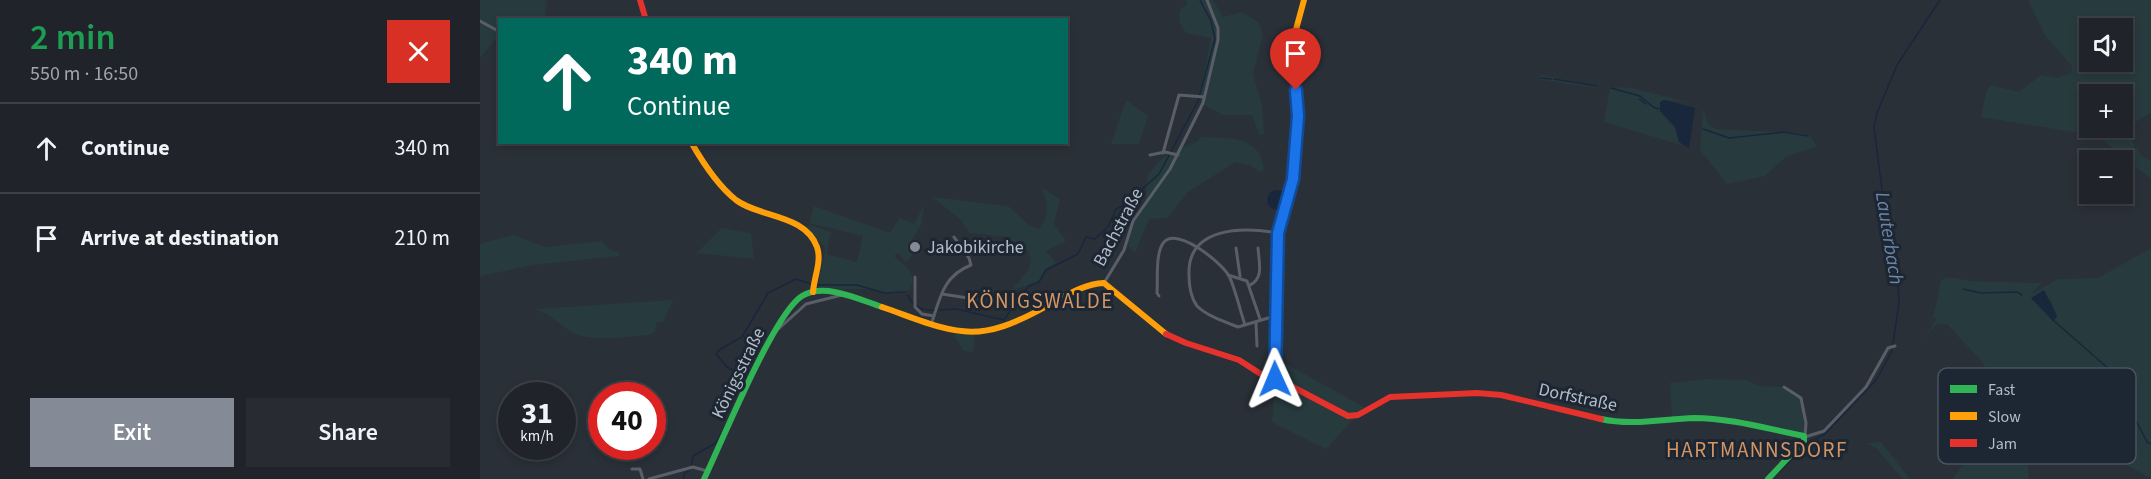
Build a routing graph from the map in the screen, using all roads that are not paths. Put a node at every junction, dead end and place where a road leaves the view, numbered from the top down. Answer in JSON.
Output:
{"nodes":[{"id":1,"x":640,"y":0,"type":"edge"},
{"id":2,"x":1207,"y":0,"type":"edge"},
{"id":3,"x":1304,"y":0,"type":"edge"},
{"id":4,"x":645,"y":18,"type":"edge"},
{"id":5,"x":480,"y":21,"type":"edge"},
{"id":6,"x":498,"y":31,"type":"edge"},
{"id":7,"x":1203,"y":97,"type":"junction"},
{"id":8,"x":692,"y":144,"type":"edge"},
{"id":9,"x":1163,"y":153,"type":"junction"},
{"id":10,"x":1150,"y":155,"type":"dead end"},
{"id":11,"x":1178,"y":155,"type":"junction"},
{"id":12,"x":1278,"y":233,"type":"junction"},
{"id":13,"x":954,"y":237,"type":"dead end"},
{"id":14,"x":1197,"y":247,"type":"junction"},
{"id":15,"x":1236,"y":248,"type":"dead end"},
{"id":16,"x":1258,"y":248,"type":"dead end"},
{"id":17,"x":1228,"y":275,"type":"junction"},
{"id":18,"x":915,"y":277,"type":"dead end"},
{"id":19,"x":1240,"y":277,"type":"junction"},
{"id":20,"x":1104,"y":283,"type":"junction"},
{"id":21,"x":1250,"y":285,"type":"junction"},
{"id":22,"x":813,"y":290,"type":"junction"},
{"id":23,"x":844,"y":294,"type":"junction"},
{"id":24,"x":942,"y":294,"type":"junction"},
{"id":25,"x":984,"y":296,"type":"dead end"},
{"id":26,"x":1159,"y":296,"type":"dead end"},
{"id":27,"x":934,"y":316,"type":"junction"},
{"id":28,"x":1275,"y":316,"type":"junction"},
{"id":29,"x":1260,"y":319,"type":"junction"},
{"id":30,"x":1256,"y":322,"type":"junction"},
{"id":31,"x":931,"y":324,"type":"junction"},
{"id":32,"x":1245,"y":325,"type":"junction"},
{"id":33,"x":775,"y":332,"type":"junction"},
{"id":34,"x":1257,"y":346,"type":"dead end"},
{"id":35,"x":1894,"y":346,"type":"dead end"},
{"id":36,"x":1275,"y":379,"type":"junction"},
{"id":37,"x":1784,"y":387,"type":"dead end"},
{"id":38,"x":1805,"y":437,"type":"junction"},
{"id":39,"x":632,"y":469,"type":"dead end"},
{"id":40,"x":707,"y":471,"type":"junction"},
{"id":41,"x":643,"y":479,"type":"edge"},
{"id":42,"x":649,"y":479,"type":"edge"},
{"id":43,"x":704,"y":479,"type":"edge"},
{"id":44,"x":1768,"y":479,"type":"edge"}],
"edges":[{"from":1,"to":4,"type":"street"},
{"from":2,"to":7,"type":"street","name":"Bachstraße"},
{"from":3,"to":12,"type":"street"},
{"from":5,"to":6,"type":"street"},
{"from":7,"to":9,"type":"street"},
{"from":7,"to":11,"type":"street","name":"Bachstraße"},
{"from":8,"to":22,"type":"street"},
{"from":9,"to":10,"type":"street"},
{"from":9,"to":11,"type":"street"},
{"from":11,"to":20,"type":"street","name":"Bachstraße"},
{"from":12,"to":14,"type":"street"},
{"from":12,"to":28,"type":"street"},
{"from":13,"to":24,"type":"street"},
{"from":14,"to":17,"type":"street"},
{"from":14,"to":26,"type":"street"},
{"from":14,"to":32,"type":"street"},
{"from":15,"to":19,"type":"street"},
{"from":16,"to":21,"type":"street"},
{"from":17,"to":19,"type":"street"},
{"from":17,"to":32,"type":"street"},
{"from":18,"to":27,"type":"street"},
{"from":19,"to":21,"type":"street"},
{"from":20,"to":31,"type":"street"},
{"from":20,"to":36,"type":"street"},
{"from":21,"to":29,"type":"street"},
{"from":22,"to":23,"type":"street"},
{"from":22,"to":33,"type":"street","name":"Königsstraße"},
{"from":23,"to":31,"type":"street"},
{"from":23,"to":33,"type":"street"},
{"from":24,"to":25,"type":"street"},
{"from":24,"to":27,"type":"street"},
{"from":27,"to":31,"type":"street"},
{"from":28,"to":29,"type":"street"},
{"from":28,"to":36,"type":"street"},
{"from":29,"to":30,"type":"street"},
{"from":30,"to":32,"type":"street"},
{"from":30,"to":34,"type":"street"},
{"from":33,"to":40,"type":"street","name":"Königsstraße"},
{"from":35,"to":38,"type":"street"},
{"from":36,"to":38,"type":"street","name":"Dorfstraße"},
{"from":37,"to":38,"type":"street"},
{"from":38,"to":44,"type":"street"},
{"from":39,"to":41,"type":"street"},
{"from":40,"to":42,"type":"street"},
{"from":40,"to":43,"type":"street","name":"Königsstraße"}]}
